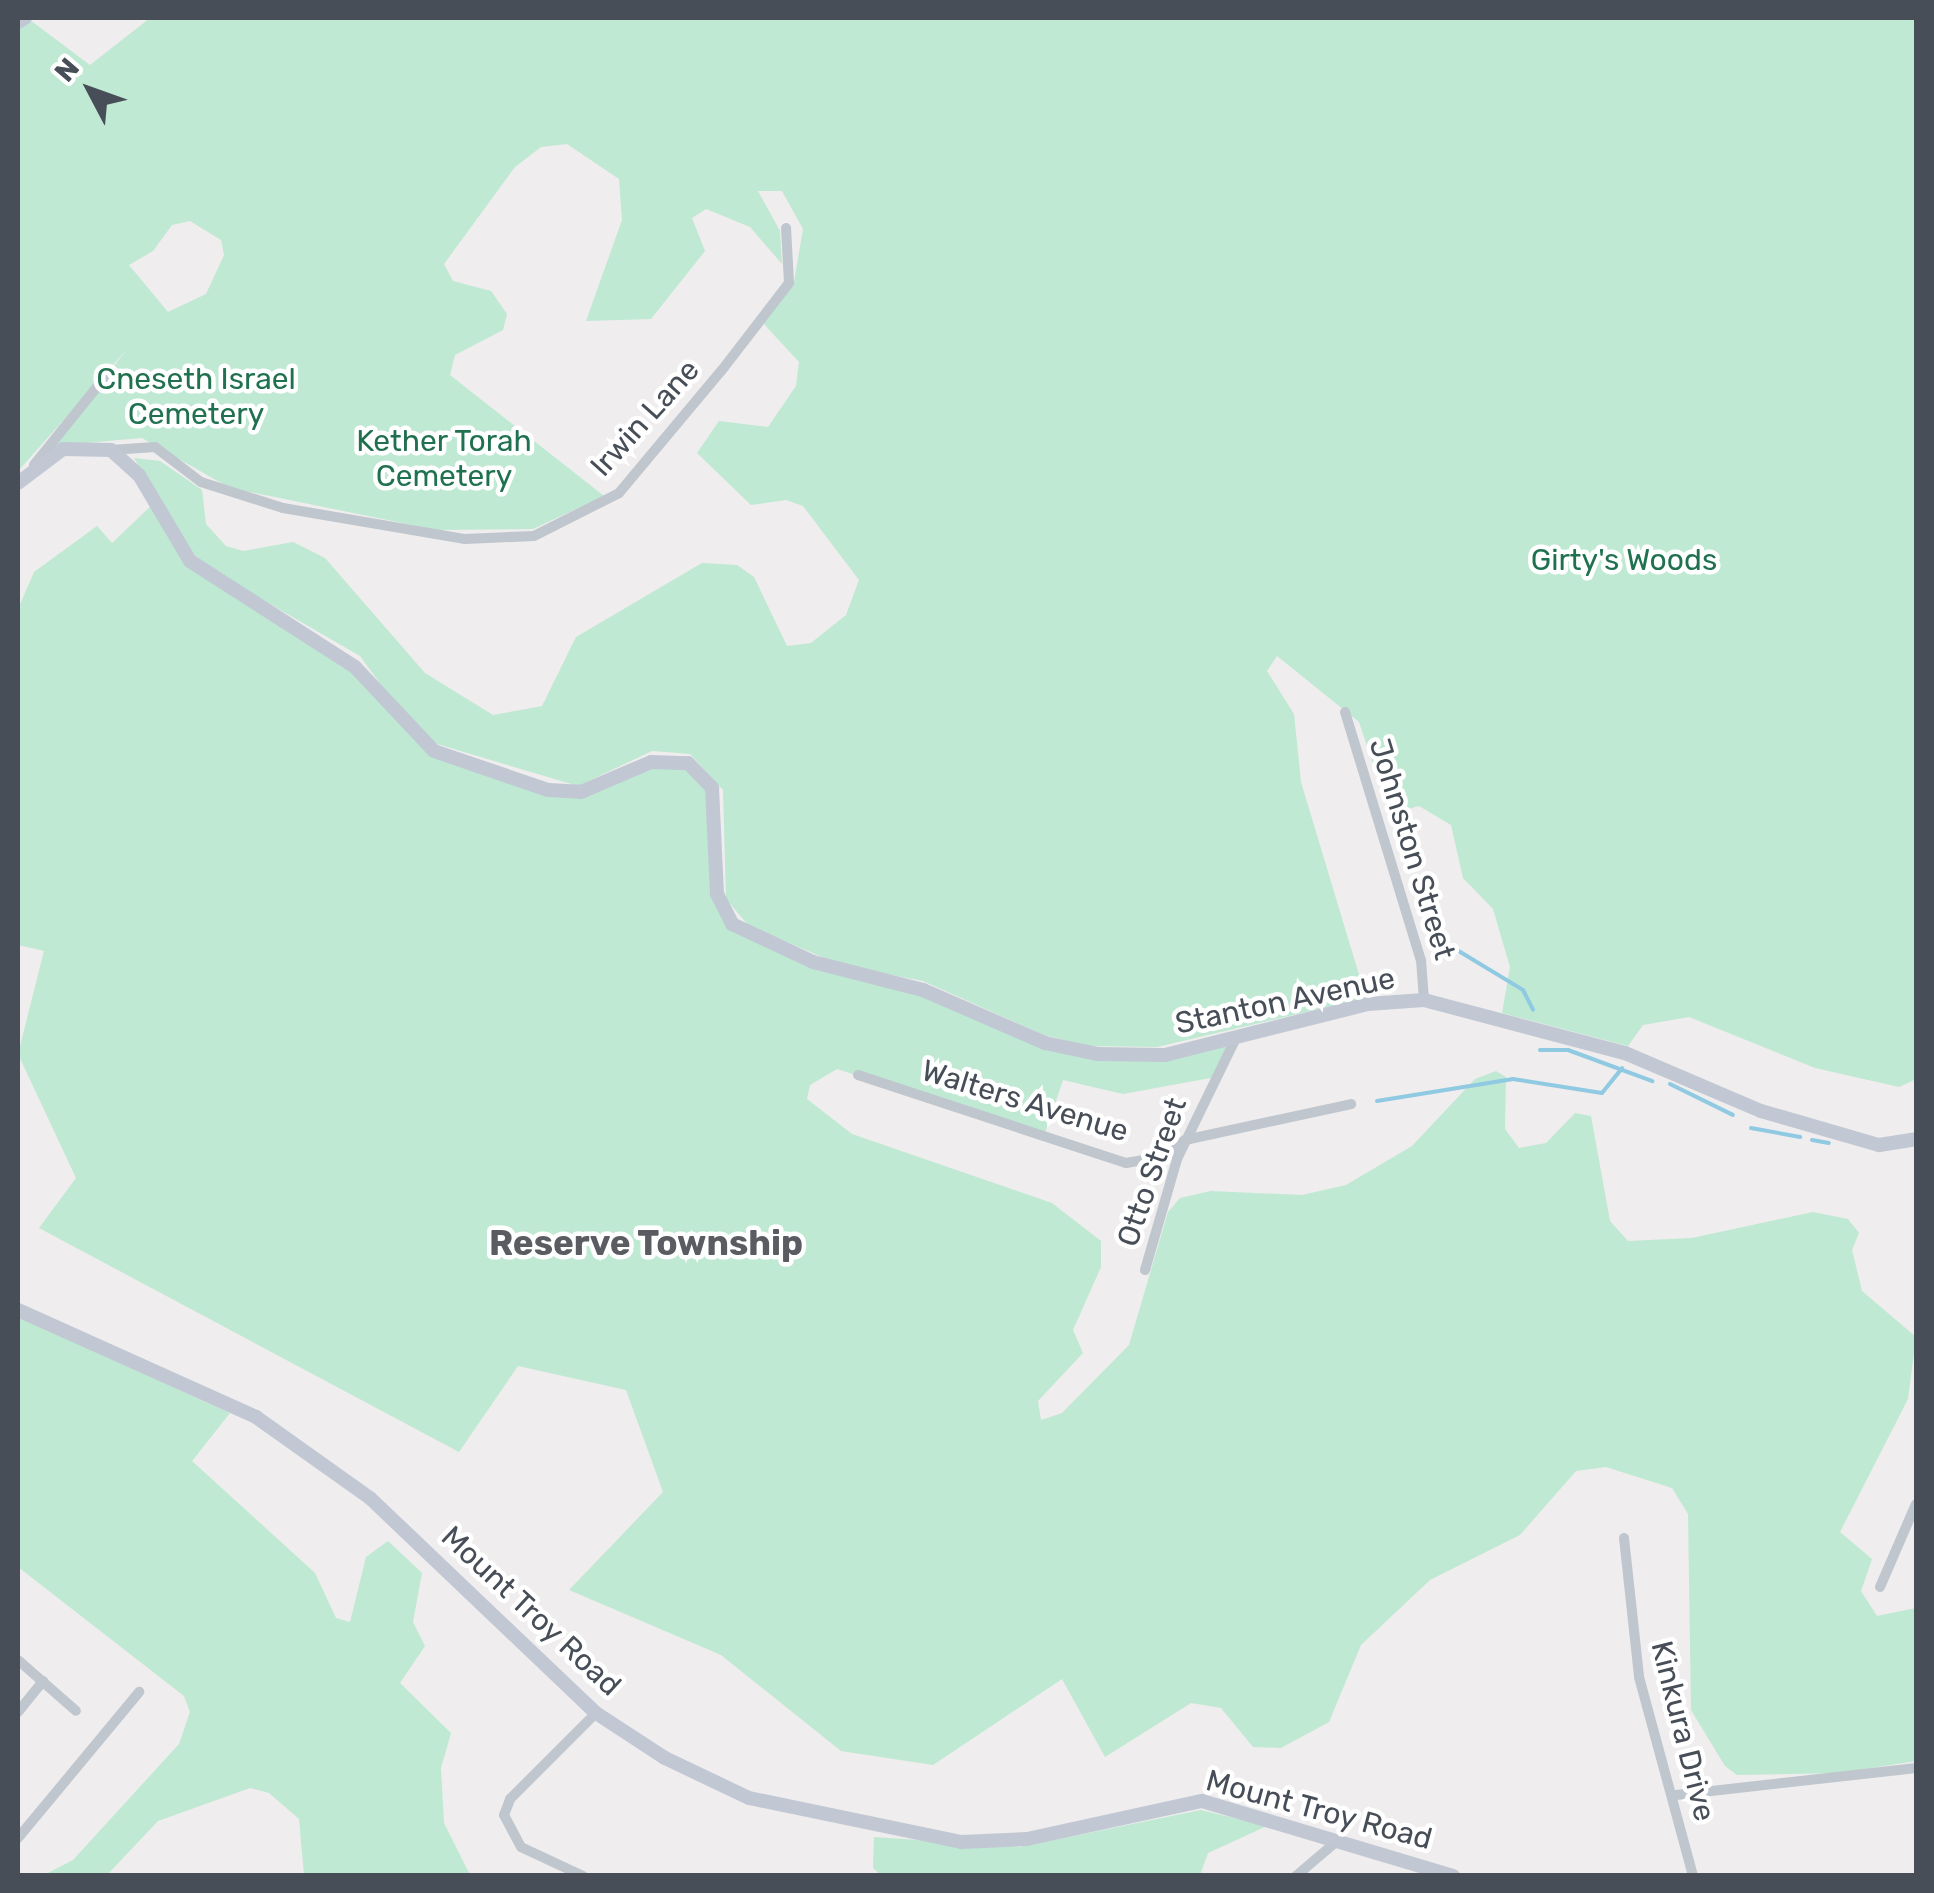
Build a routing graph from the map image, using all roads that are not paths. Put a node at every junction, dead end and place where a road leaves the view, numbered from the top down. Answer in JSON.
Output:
{"nodes":[{"id":1,"x":25,"y":18,"type":"edge"},
{"id":2,"x":18,"y":22,"type":"edge"},
{"id":3,"x":786,"y":228,"type":"dead end"},
{"id":4,"x":109,"y":372,"type":"dead end"},
{"id":5,"x":111,"y":450,"type":"junction"},
{"id":6,"x":34,"y":465,"type":"junction"},
{"id":7,"x":18,"y":483,"type":"edge"},
{"id":8,"x":1345,"y":712,"type":"dead end"},
{"id":9,"x":1424,"y":1000,"type":"junction"},
{"id":10,"x":1236,"y":1038,"type":"junction"},
{"id":11,"x":858,"y":1075,"type":"dead end"},
{"id":12,"x":1351,"y":1104,"type":"dead end"},
{"id":13,"x":1186,"y":1140,"type":"junction"},
{"id":14,"x":1916,"y":1140,"type":"edge"},
{"id":15,"x":1145,"y":1270,"type":"dead end"},
{"id":16,"x":18,"y":1310,"type":"edge"},
{"id":17,"x":1916,"y":1504,"type":"edge"},
{"id":18,"x":1624,"y":1538,"type":"dead end"},
{"id":19,"x":1880,"y":1587,"type":"dead end"},
{"id":20,"x":18,"y":1660,"type":"edge"},
{"id":21,"x":43,"y":1682,"type":"junction"},
{"id":22,"x":139,"y":1692,"type":"dead end"},
{"id":23,"x":76,"y":1710,"type":"dead end"},
{"id":24,"x":18,"y":1712,"type":"edge"},
{"id":25,"x":596,"y":1713,"type":"junction"},
{"id":26,"x":1916,"y":1768,"type":"edge"},
{"id":27,"x":1676,"y":1794,"type":"junction"},
{"id":28,"x":18,"y":1838,"type":"edge"},
{"id":29,"x":1336,"y":1842,"type":"junction"},
{"id":30,"x":583,"y":1876,"type":"edge"},
{"id":31,"x":1296,"y":1876,"type":"edge"},
{"id":32,"x":1452,"y":1876,"type":"edge"},
{"id":33,"x":1693,"y":1876,"type":"edge"}],
"edges":[{"from":1,"to":2,"type":"street"},
{"from":3,"to":5,"type":"street","name":"Irwin Lane"},
{"from":4,"to":6,"type":"street"},
{"from":5,"to":6,"type":"street"},
{"from":5,"to":10,"type":"street","name":"Stanton Avenue"},
{"from":6,"to":7,"type":"street"},
{"from":8,"to":9,"type":"street","name":"Johnston Street"},
{"from":9,"to":10,"type":"street","name":"Stanton Avenue"},
{"from":9,"to":14,"type":"street","name":"Stanton Avenue"},
{"from":10,"to":13,"type":"street","name":"Otto Street"},
{"from":11,"to":13,"type":"street","name":"Walters Avenue"},
{"from":12,"to":13,"type":"street","name":"Walters Avenue"},
{"from":13,"to":15,"type":"street","name":"Otto Street"},
{"from":16,"to":25,"type":"street","name":"Mount Troy Road"},
{"from":17,"to":19,"type":"street"},
{"from":18,"to":27,"type":"street","name":"Kinkura Drive"},
{"from":20,"to":21,"type":"street"},
{"from":21,"to":23,"type":"street"},
{"from":21,"to":24,"type":"street"},
{"from":22,"to":28,"type":"street"},
{"from":25,"to":29,"type":"street","name":"Mount Troy Road"},
{"from":25,"to":30,"type":"street"},
{"from":26,"to":27,"type":"street"},
{"from":27,"to":33,"type":"street","name":"Kinkura Drive"},
{"from":29,"to":31,"type":"street"},
{"from":29,"to":32,"type":"street","name":"Mount Troy Road"}]}
